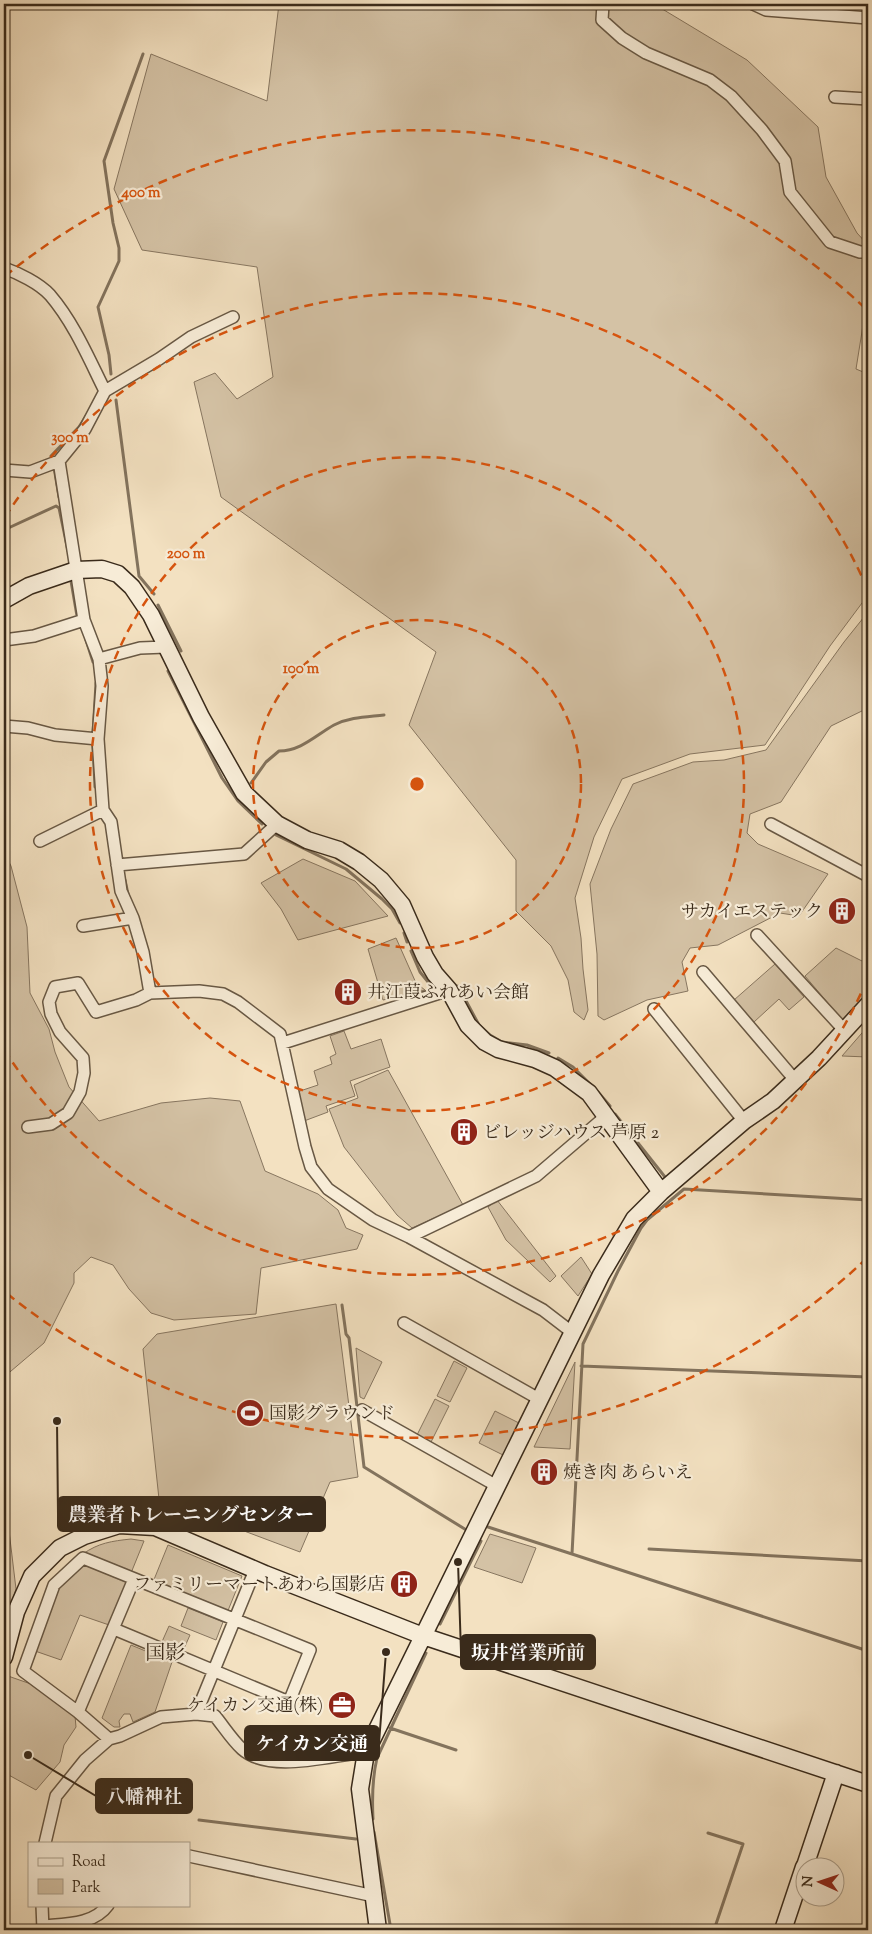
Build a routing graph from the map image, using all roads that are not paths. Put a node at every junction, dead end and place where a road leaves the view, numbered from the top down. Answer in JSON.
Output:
{"nodes":[{"id":1,"x":603,"y":4,"type":"edge"},
{"id":2,"x":753,"y":4,"type":"edge"},
{"id":3,"x":812,"y":8,"type":"edge"},
{"id":4,"x":868,"y":18,"type":"edge"},
{"id":5,"x":835,"y":97,"type":"dead end"},
{"id":6,"x":868,"y":99,"type":"edge"},
{"id":7,"x":868,"y":252,"type":"edge"},
{"id":8,"x":4,"y":268,"type":"edge"},
{"id":9,"x":233,"y":317,"type":"dead end"},
{"id":10,"x":106,"y":391,"type":"junction"},
{"id":11,"x":58,"y":461,"type":"junction"},
{"id":12,"x":4,"y":470,"type":"edge"},
{"id":13,"x":76,"y":570,"type":"junction"},
{"id":14,"x":4,"y":600,"type":"edge"},
{"id":15,"x":84,"y":620,"type":"junction"},
{"id":16,"x":4,"y":640,"type":"edge"},
{"id":17,"x":166,"y":646,"type":"junction"},
{"id":18,"x":99,"y":659,"type":"junction"},
{"id":19,"x":4,"y":726,"type":"edge"},
{"id":20,"x":98,"y":739,"type":"junction"},
{"id":21,"x":103,"y":810,"type":"junction"},
{"id":22,"x":277,"y":824,"type":"junction"},
{"id":23,"x":772,"y":824,"type":"dead end"},
{"id":24,"x":40,"y":841,"type":"dead end"},
{"id":25,"x":117,"y":865,"type":"junction"},
{"id":26,"x":868,"y":876,"type":"edge"},
{"id":27,"x":133,"y":918,"type":"junction"},
{"id":28,"x":84,"y":926,"type":"dead end"},
{"id":29,"x":757,"y":935,"type":"dead end"},
{"id":30,"x":703,"y":972,"type":"dead end"},
{"id":31,"x":449,"y":990,"type":"junction"},
{"id":32,"x":150,"y":993,"type":"junction"},
{"id":33,"x":868,"y":1005,"type":"edge"},
{"id":34,"x":654,"y":1009,"type":"dead end"},
{"id":35,"x":845,"y":1031,"type":"junction"},
{"id":36,"x":282,"y":1043,"type":"junction"},
{"id":37,"x":795,"y":1080,"type":"junction"},
{"id":38,"x":605,"y":1117,"type":"junction"},
{"id":39,"x":744,"y":1122,"type":"junction"},
{"id":40,"x":28,"y":1127,"type":"dead end"},
{"id":41,"x":660,"y":1192,"type":"junction"},
{"id":42,"x":409,"y":1237,"type":"junction"},
{"id":43,"x":404,"y":1324,"type":"dead end"},
{"id":44,"x":573,"y":1333,"type":"junction"},
{"id":45,"x":539,"y":1399,"type":"junction"},
{"id":46,"x":362,"y":1410,"type":"dead end"},
{"id":47,"x":497,"y":1486,"type":"junction"},
{"id":48,"x":255,"y":1570,"type":"junction"},
{"id":49,"x":134,"y":1579,"type":"junction"},
{"id":50,"x":234,"y":1620,"type":"junction"},
{"id":51,"x":114,"y":1629,"type":"junction"},
{"id":52,"x":423,"y":1636,"type":"junction"},
{"id":53,"x":4,"y":1657,"type":"edge"},
{"id":54,"x":213,"y":1670,"type":"junction"},
{"id":55,"x":78,"y":1712,"type":"junction"},
{"id":56,"x":196,"y":1714,"type":"junction"},
{"id":57,"x":109,"y":1739,"type":"junction"},
{"id":58,"x":366,"y":1752,"type":"junction"},
{"id":59,"x":836,"y":1773,"type":"junction"},
{"id":60,"x":868,"y":1784,"type":"edge"},
{"id":61,"x":45,"y":1842,"type":"edge"},
{"id":62,"x":190,"y":1856,"type":"edge"},
{"id":63,"x":809,"y":1856,"type":"edge"},
{"id":64,"x":374,"y":1896,"type":"junction"},
{"id":65,"x":794,"y":1898,"type":"edge"},
{"id":66,"x":42,"y":1906,"type":"edge"},
{"id":67,"x":107,"y":1906,"type":"edge"},
{"id":68,"x":43,"y":1928,"type":"edge"},
{"id":69,"x":378,"y":1930,"type":"edge"},
{"id":70,"x":783,"y":1930,"type":"edge"}],
"edges":[{"from":1,"to":7,"type":"street"},
{"from":2,"to":3,"type":"street"},
{"from":3,"to":4,"type":"street"},
{"from":5,"to":6,"type":"street"},
{"from":8,"to":10,"type":"street"},
{"from":9,"to":10,"type":"street"},
{"from":10,"to":11,"type":"street"},
{"from":11,"to":12,"type":"street"},
{"from":11,"to":13,"type":"street"},
{"from":13,"to":14,"type":"street"},
{"from":13,"to":15,"type":"street"},
{"from":13,"to":17,"type":"street"},
{"from":15,"to":16,"type":"street"},
{"from":15,"to":18,"type":"street"},
{"from":17,"to":18,"type":"street"},
{"from":17,"to":22,"type":"street"},
{"from":18,"to":20,"type":"street"},
{"from":19,"to":20,"type":"street"},
{"from":20,"to":21,"type":"street"},
{"from":21,"to":24,"type":"street"},
{"from":21,"to":25,"type":"street"},
{"from":22,"to":25,"type":"street"},
{"from":22,"to":31,"type":"street"},
{"from":23,"to":26,"type":"street"},
{"from":25,"to":27,"type":"street"},
{"from":27,"to":28,"type":"street"},
{"from":27,"to":32,"type":"street"},
{"from":29,"to":35,"type":"street"},
{"from":30,"to":37,"type":"street"},
{"from":31,"to":36,"type":"street"},
{"from":31,"to":38,"type":"street"},
{"from":32,"to":36,"type":"street"},
{"from":32,"to":40,"type":"street"},
{"from":33,"to":35,"type":"street"},
{"from":34,"to":39,"type":"street"},
{"from":35,"to":37,"type":"street"},
{"from":36,"to":42,"type":"street"},
{"from":37,"to":39,"type":"street"},
{"from":38,"to":41,"type":"street"},
{"from":38,"to":42,"type":"street"},
{"from":39,"to":41,"type":"street"},
{"from":41,"to":44,"type":"street"},
{"from":42,"to":44,"type":"street"},
{"from":43,"to":45,"type":"street"},
{"from":44,"to":45,"type":"street"},
{"from":45,"to":47,"type":"street"},
{"from":46,"to":47,"type":"street"},
{"from":47,"to":52,"type":"street"},
{"from":48,"to":50,"type":"street"},
{"from":48,"to":52,"type":"street"},
{"from":48,"to":53,"type":"street"},
{"from":49,"to":50,"type":"street"},
{"from":49,"to":51,"type":"street"},
{"from":49,"to":55,"type":"street"},
{"from":50,"to":54,"type":"street"},
{"from":50,"to":54,"type":"street"},
{"from":51,"to":54,"type":"street"},
{"from":51,"to":55,"type":"street"},
{"from":52,"to":58,"type":"street"},
{"from":52,"to":59,"type":"street"},
{"from":54,"to":56,"type":"street"},
{"from":55,"to":57,"type":"street"},
{"from":56,"to":57,"type":"street"},
{"from":56,"to":58,"type":"street"},
{"from":57,"to":61,"type":"street"},
{"from":58,"to":64,"type":"street"},
{"from":59,"to":60,"type":"street"},
{"from":59,"to":63,"type":"street"},
{"from":62,"to":64,"type":"street"},
{"from":64,"to":69,"type":"street"},
{"from":65,"to":70,"type":"street"},
{"from":66,"to":68,"type":"street"},
{"from":67,"to":68,"type":"street"}]}
